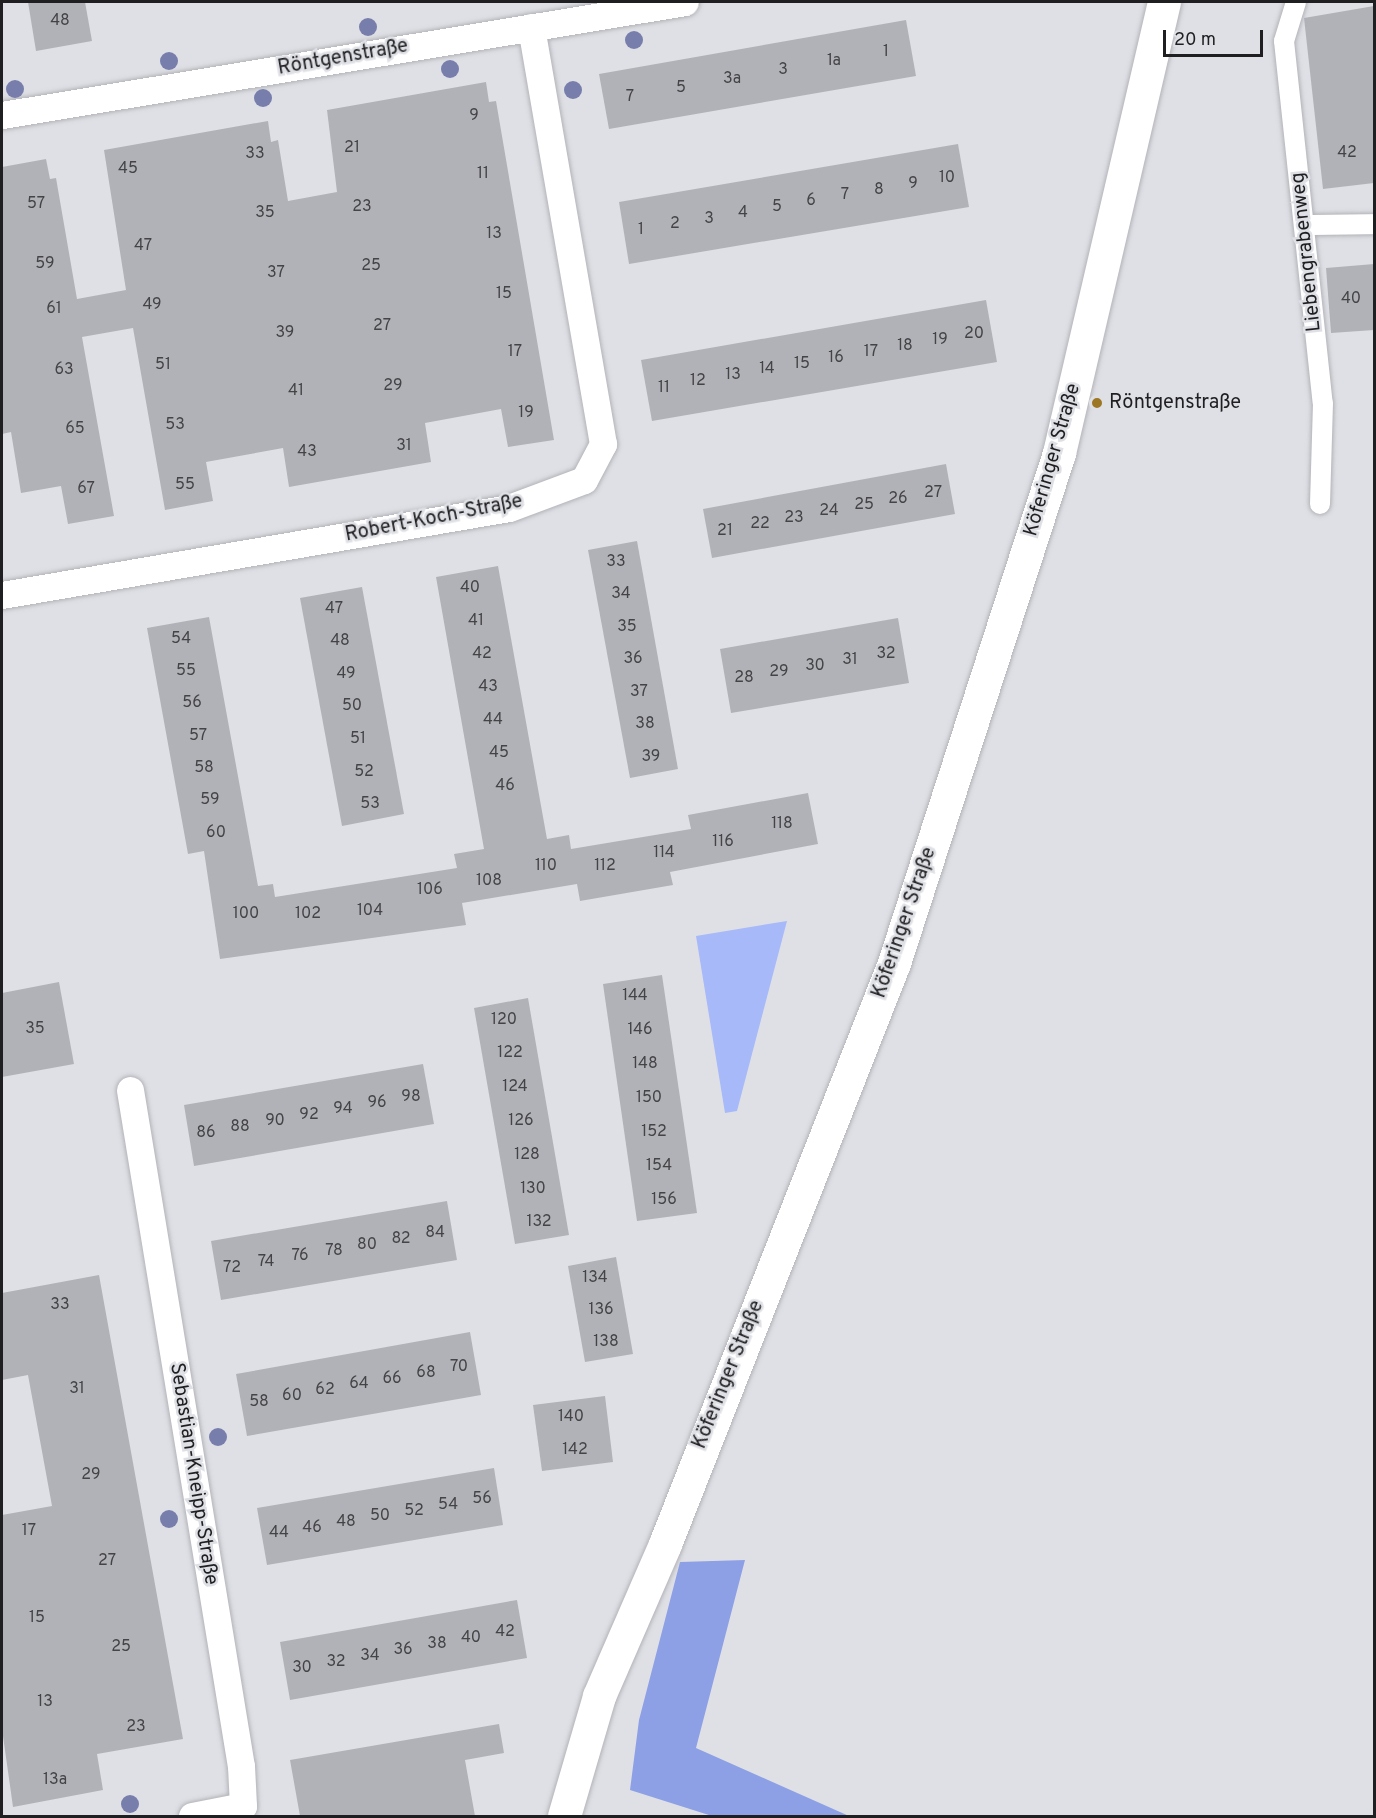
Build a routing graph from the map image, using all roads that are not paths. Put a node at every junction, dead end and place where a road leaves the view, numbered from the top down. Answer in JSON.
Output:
{"nodes":[{"id":1,"x":685,"y":2,"type":"edge"},
{"id":2,"x":1164,"y":2,"type":"edge"},
{"id":3,"x":1296,"y":2,"type":"edge"},
{"id":4,"x":531,"y":27,"type":"junction"},
{"id":5,"x":2,"y":115,"type":"edge"},
{"id":6,"x":1374,"y":224,"type":"edge"},
{"id":7,"x":1304,"y":225,"type":"junction"},
{"id":8,"x":1320,"y":504,"type":"dead end"},
{"id":9,"x":2,"y":595,"type":"edge"},
{"id":10,"x":130,"y":1090,"type":"dead end"},
{"id":11,"x":192,"y":1816,"type":"edge"},
{"id":12,"x":564,"y":1816,"type":"edge"}],
"edges":[{"from":1,"to":4,"type":"street","name":"Röntgenstraße"},
{"from":2,"to":12,"type":"street","name":"Köferinger Straße"},
{"from":3,"to":7,"type":"street","name":"Liebengrabenweg"},
{"from":4,"to":5,"type":"street","name":"Röntgenstraße"},
{"from":4,"to":9,"type":"street","name":"Robert-Koch-Straße"},
{"from":6,"to":7,"type":"street"},
{"from":7,"to":8,"type":"street","name":"Liebengrabenweg"},
{"from":10,"to":11,"type":"street","name":"Sebastian-Kneipp-Straße"}]}
